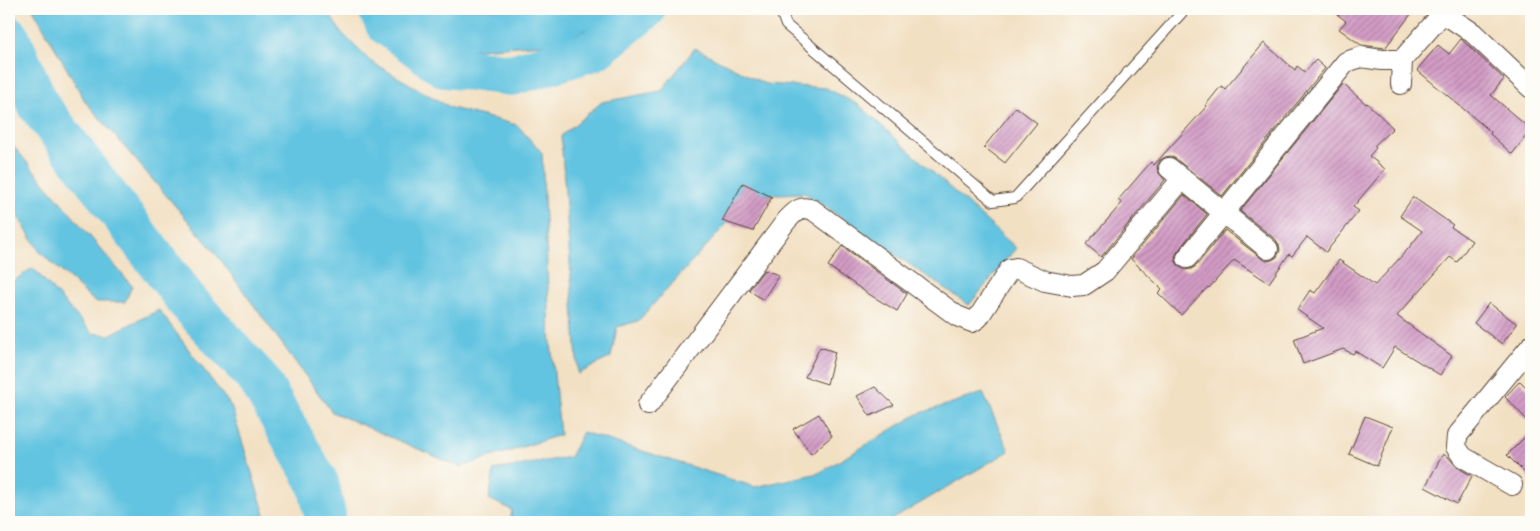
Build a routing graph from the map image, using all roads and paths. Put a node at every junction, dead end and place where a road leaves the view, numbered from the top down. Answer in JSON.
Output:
{"nodes":[{"id":1,"x":780,"y":9,"type":"edge"},
{"id":2,"x":1185,"y":9,"type":"edge"},
{"id":3,"x":1440,"y":11,"type":"edge"},
{"id":4,"x":1402,"y":60,"type":"junction"},
{"id":5,"x":1402,"y":84,"type":"dead end"},
{"id":6,"x":1531,"y":88,"type":"edge"},
{"id":7,"x":1225,"y":214,"type":"junction"},
{"id":8,"x":1268,"y":250,"type":"dead end"},
{"id":9,"x":1187,"y":258,"type":"dead end"},
{"id":10,"x":1531,"y":346,"type":"edge"},
{"id":11,"x":648,"y":405,"type":"dead end"},
{"id":12,"x":1512,"y":485,"type":"dead end"}],
"edges":[{"from":1,"to":2,"type":"lane"},
{"from":3,"to":4,"type":"street"},
{"from":3,"to":6,"type":"street"},
{"from":4,"to":5,"type":"street"},
{"from":4,"to":7,"type":"street"},
{"from":7,"to":8,"type":"street"},
{"from":7,"to":9,"type":"street"},
{"from":7,"to":11,"type":"street"},
{"from":10,"to":12,"type":"street"}]}
